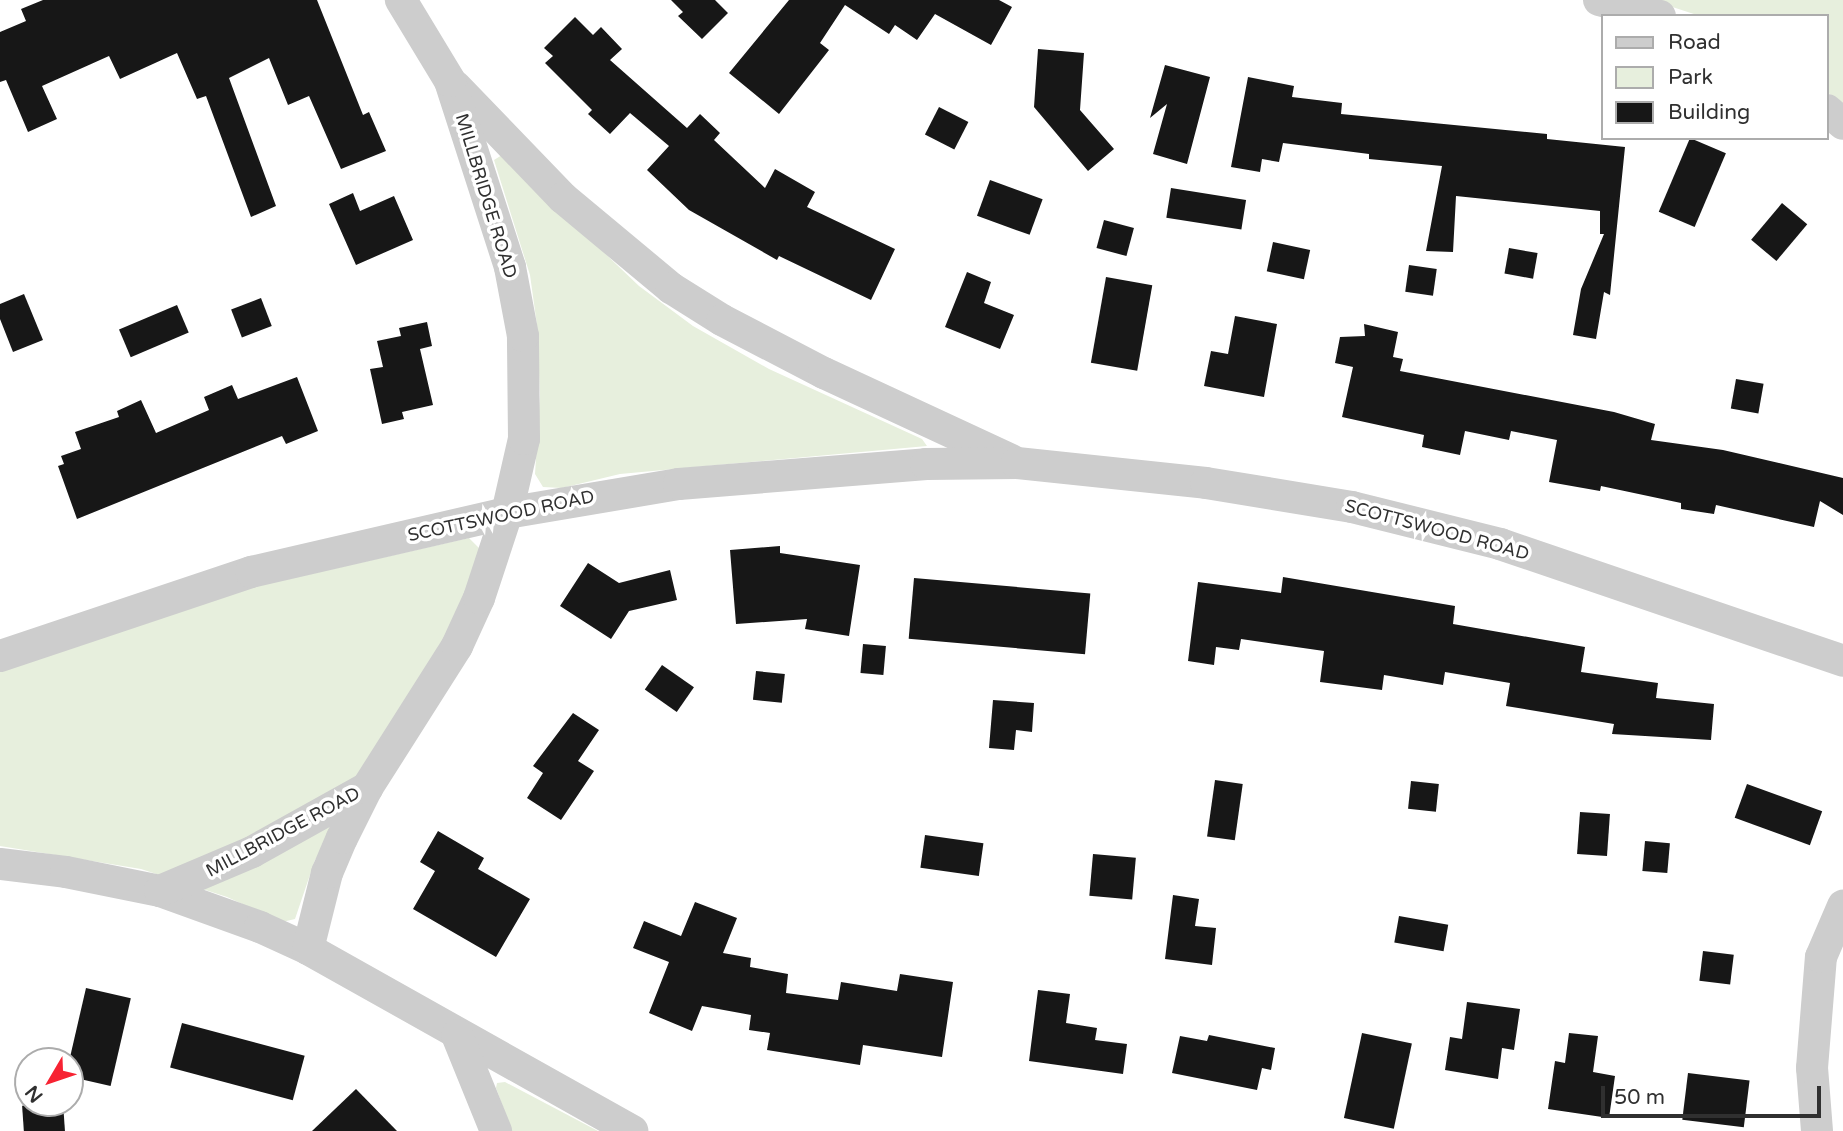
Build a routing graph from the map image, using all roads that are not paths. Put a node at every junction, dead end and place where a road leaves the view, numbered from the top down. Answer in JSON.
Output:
{"nodes":[{"id":1,"x":401,"y":0,"type":"edge"},
{"id":2,"x":1600,"y":0,"type":"edge"},
{"id":3,"x":1653,"y":14,"type":"edge"},
{"id":4,"x":450,"y":81,"type":"junction"},
{"id":5,"x":1829,"y":112,"type":"edge"},
{"id":6,"x":1843,"y":124,"type":"edge"},
{"id":7,"x":1017,"y":463,"type":"junction"},
{"id":8,"x":507,"y":513,"type":"junction"},
{"id":9,"x":0,"y":656,"type":"edge"},
{"id":10,"x":1843,"y":661,"type":"edge"},
{"id":11,"x":367,"y":788,"type":"junction"},
{"id":12,"x":0,"y":864,"type":"edge"},
{"id":13,"x":160,"y":891,"type":"junction"},
{"id":14,"x":1843,"y":906,"type":"edge"},
{"id":15,"x":308,"y":949,"type":"junction"},
{"id":16,"x":457,"y":1035,"type":"junction"},
{"id":17,"x":496,"y":1131,"type":"edge"},
{"id":18,"x":632,"y":1131,"type":"edge"},
{"id":19,"x":1817,"y":1131,"type":"edge"}],
"edges":[{"from":1,"to":4,"type":"street","name":"MILLBRIDGE ROAD"},
{"from":2,"to":3,"type":"street"},
{"from":4,"to":7,"type":"street","name":"SCOTTSWOOD ROAD"},
{"from":4,"to":8,"type":"street","name":"MILLBRIDGE ROAD"},
{"from":5,"to":6,"type":"street"},
{"from":7,"to":8,"type":"street","name":"SCOTTSWOOD ROAD"},
{"from":7,"to":10,"type":"street","name":"SCOTTSWOOD ROAD"},
{"from":8,"to":9,"type":"street","name":"SCOTTSWOOD ROAD"},
{"from":8,"to":11,"type":"street","name":"MILLBRIDGE ROAD"},
{"from":11,"to":13,"type":"street","name":"MILLBRIDGE ROAD"},
{"from":11,"to":15,"type":"street","name":"MILLBRIDGE ROAD"},
{"from":12,"to":13,"type":"street"},
{"from":13,"to":15,"type":"street"},
{"from":14,"to":19,"type":"street"},
{"from":15,"to":16,"type":"street"},
{"from":16,"to":17,"type":"street"},
{"from":16,"to":18,"type":"street"}]}
